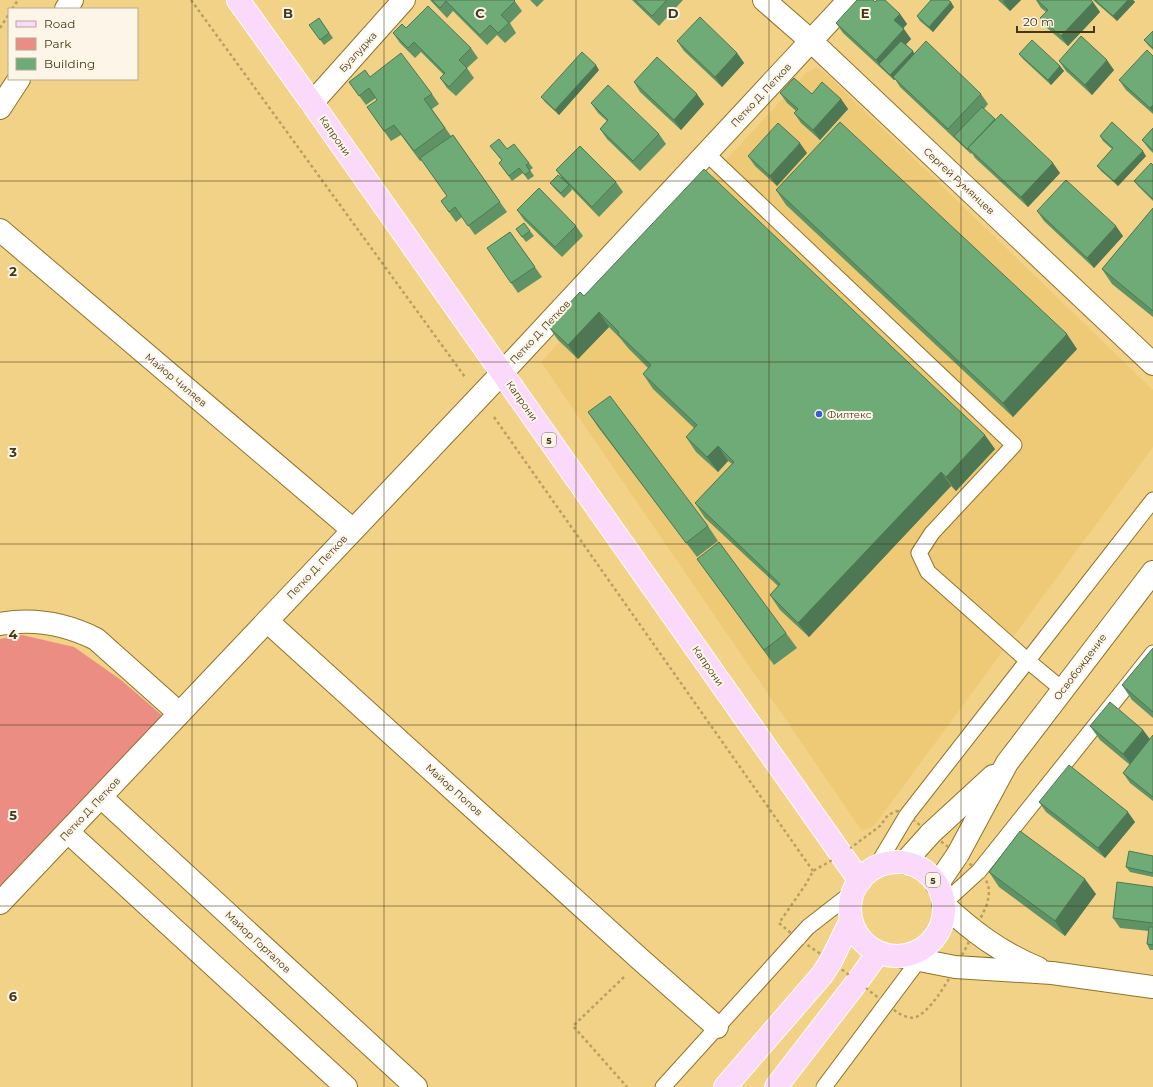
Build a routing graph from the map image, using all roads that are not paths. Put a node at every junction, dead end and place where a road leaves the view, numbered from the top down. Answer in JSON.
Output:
{"nodes":[{"id":1,"x":238,"y":0,"type":"edge"},
{"id":2,"x":404,"y":0,"type":"edge"},
{"id":3,"x":764,"y":0,"type":"edge"},
{"id":4,"x":849,"y":0,"type":"edge"},
{"id":5,"x":810,"y":41,"type":"junction"},
{"id":6,"x":18,"y":80,"type":"edge"},
{"id":7,"x":312,"y":103,"type":"junction"},
{"id":8,"x":0,"y":108,"type":"edge"},
{"id":9,"x":706,"y":153,"type":"junction"},
{"id":10,"x":0,"y":230,"type":"edge"},
{"id":11,"x":1153,"y":364,"type":"edge"},
{"id":12,"x":502,"y":373,"type":"junction"},
{"id":13,"x":1153,"y":500,"type":"edge"},
{"id":14,"x":352,"y":530,"type":"junction"},
{"id":15,"x":1153,"y":572,"type":"edge"},
{"id":16,"x":267,"y":621,"type":"junction"},
{"id":17,"x":0,"y":624,"type":"edge"},
{"id":18,"x":1153,"y":653,"type":"edge"},
{"id":19,"x":1028,"y":661,"type":"junction"},
{"id":20,"x":1063,"y":690,"type":"junction"},
{"id":21,"x":179,"y":713,"type":"junction"},
{"id":22,"x":1007,"y":763,"type":"junction"},
{"id":23,"x":101,"y":797,"type":"junction"},
{"id":24,"x":68,"y":832,"type":"junction"},
{"id":25,"x":904,"y":863,"type":"junction"},
{"id":26,"x":863,"y":880,"type":"junction"},
{"id":27,"x":940,"y":894,"type":"junction"},
{"id":28,"x":0,"y":903,"type":"edge"},
{"id":29,"x":851,"y":920,"type":"junction"},
{"id":30,"x":906,"y":953,"type":"junction"},
{"id":31,"x":1052,"y":973,"type":"junction"},
{"id":32,"x":1153,"y":986,"type":"edge"},
{"id":33,"x":717,"y":1027,"type":"junction"},
{"id":34,"x":346,"y":1087,"type":"edge"},
{"id":35,"x":416,"y":1087,"type":"edge"},
{"id":36,"x":664,"y":1087,"type":"edge"},
{"id":37,"x":725,"y":1087,"type":"edge"},
{"id":38,"x":776,"y":1087,"type":"edge"},
{"id":39,"x":824,"y":1087,"type":"edge"}],
"edges":[{"from":1,"to":7,"type":"main road","name":"Капрони","number":"5"},
{"from":2,"to":7,"type":"street","name":"Бузлуджа"},
{"from":3,"to":5,"type":"street","name":"Сергей Румянцев"},
{"from":4,"to":5,"type":"street","name":"Петко Д. Петков"},
{"from":5,"to":9,"type":"street","name":"Петко Д. Петков"},
{"from":5,"to":11,"type":"street","name":"Сергей Румянцев"},
{"from":6,"to":8,"type":"street"},
{"from":7,"to":12,"type":"main road","name":"Капрони","number":"5"},
{"from":9,"to":12,"type":"street","name":"Петко Д. Петков"},
{"from":9,"to":19,"type":"lane"},
{"from":10,"to":14,"type":"street","name":"Майор Чиляев"},
{"from":12,"to":14,"type":"street","name":"Петко Д. Петков"},
{"from":12,"to":26,"type":"main road","name":"Капрони","number":"5"},
{"from":13,"to":19,"type":"lane"},
{"from":14,"to":16,"type":"street","name":"Петко Д. Петков"},
{"from":15,"to":20,"type":"street","name":"Освобождение"},
{"from":16,"to":21,"type":"street","name":"Петко Д. Петков"},
{"from":16,"to":33,"type":"street","name":"Майор Попов"},
{"from":17,"to":21,"type":"street"},
{"from":18,"to":27,"type":"lane"},
{"from":19,"to":20,"type":"lane"},
{"from":19,"to":26,"type":"lane"},
{"from":20,"to":22,"type":"street","name":"Освобождение"},
{"from":21,"to":23,"type":"street","name":"Петко Д. Петков"},
{"from":22,"to":25,"type":"street","name":"Освобождение"},
{"from":22,"to":27,"type":"street","name":"Освобождение"},
{"from":23,"to":24,"type":"street","name":"Петко Д. Петков"},
{"from":23,"to":35,"type":"street","name":"Майор Горталов"},
{"from":24,"to":28,"type":"street","name":"Петко Д. Петков"},
{"from":24,"to":34,"type":"street"},
{"from":25,"to":26,"type":"main road","number":"5"},
{"from":25,"to":27,"type":"main road","number":"5"},
{"from":26,"to":29,"type":"main road"},
{"from":26,"to":33,"type":"lane"},
{"from":27,"to":30,"type":"main road"},
{"from":27,"to":31,"type":"street"},
{"from":29,"to":30,"type":"main road"},
{"from":29,"to":37,"type":"main road"},
{"from":30,"to":31,"type":"street"},
{"from":30,"to":38,"type":"main road"},
{"from":30,"to":39,"type":"lane"},
{"from":31,"to":32,"type":"street"},
{"from":33,"to":36,"type":"lane"}]}
